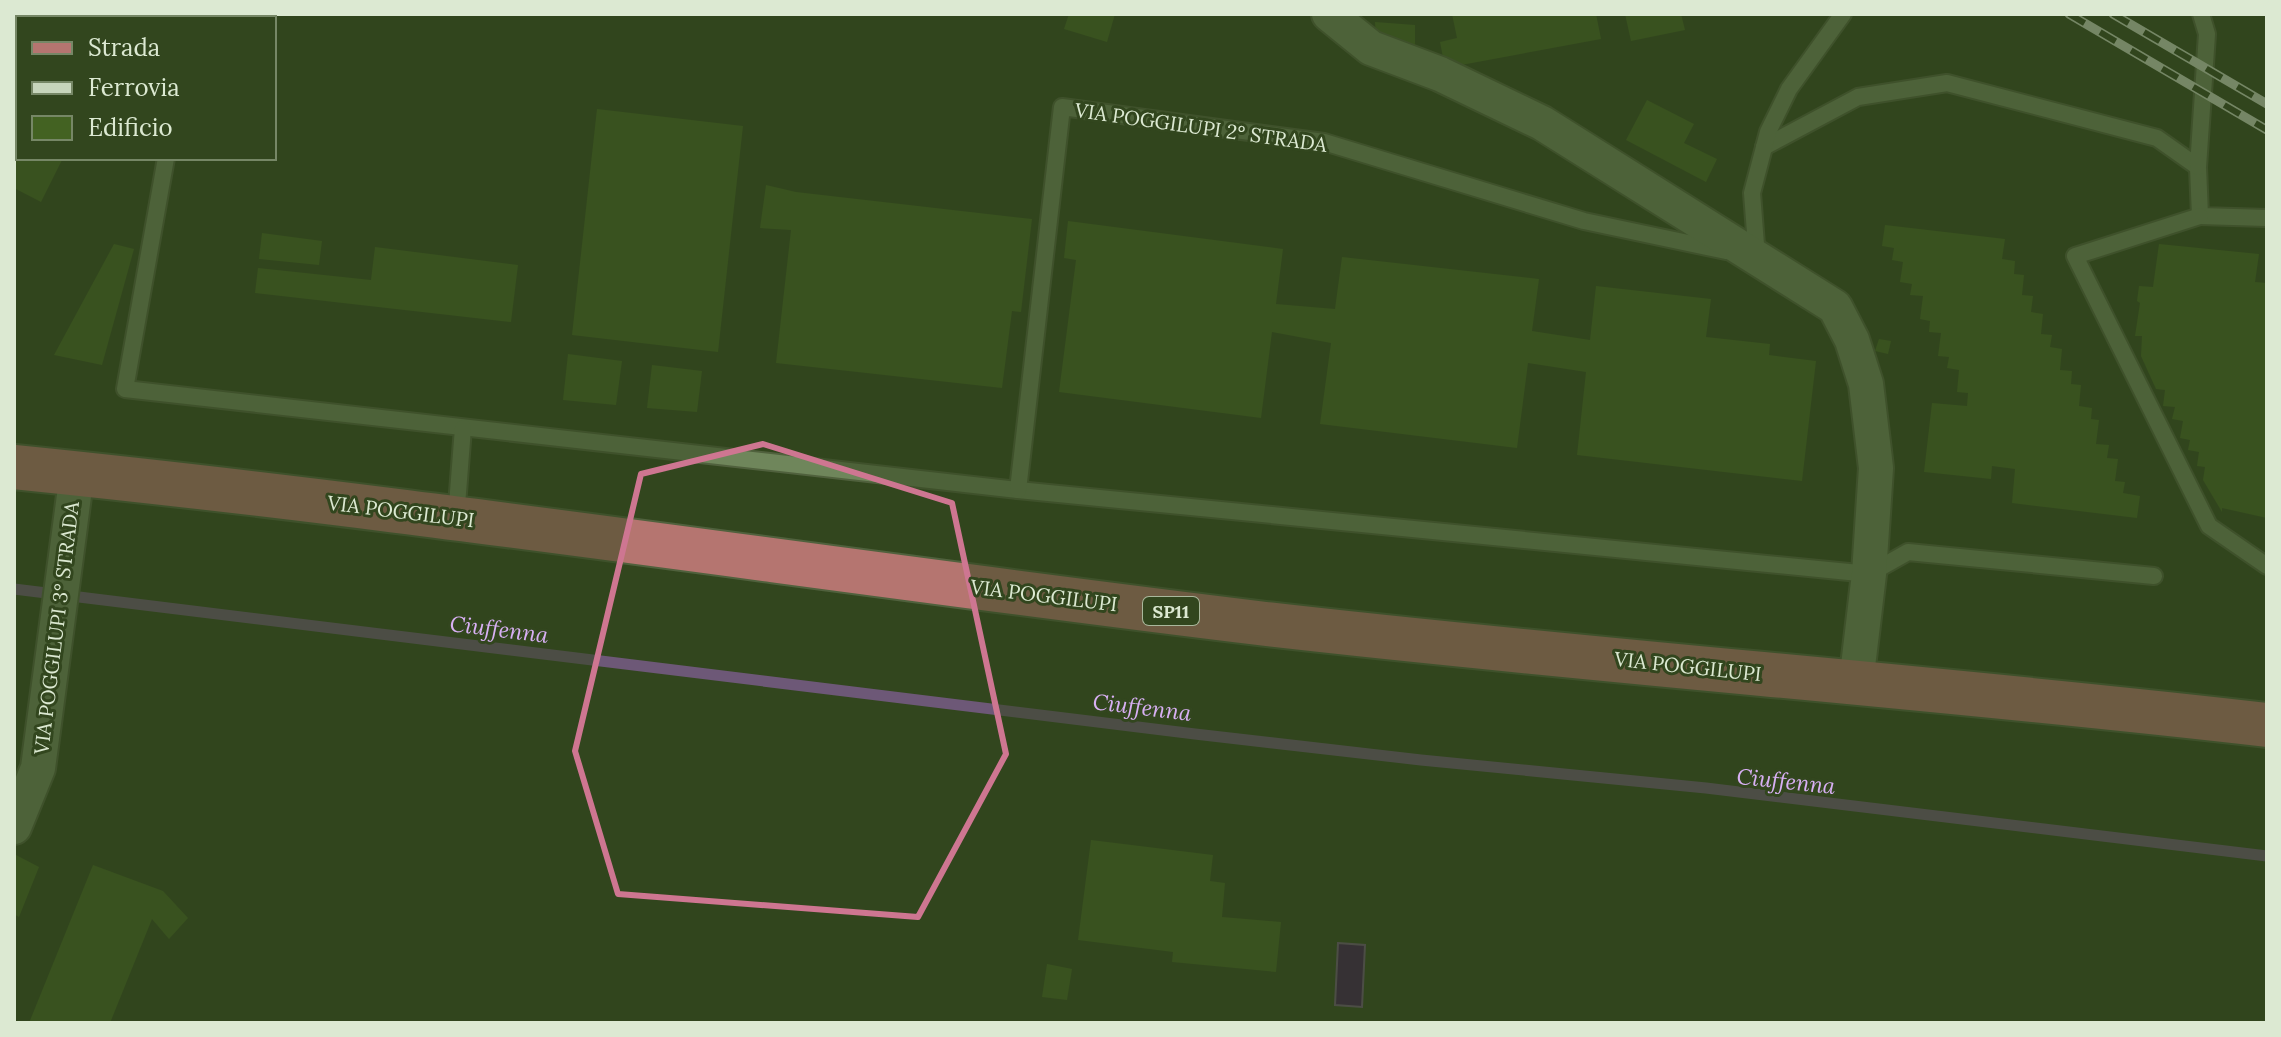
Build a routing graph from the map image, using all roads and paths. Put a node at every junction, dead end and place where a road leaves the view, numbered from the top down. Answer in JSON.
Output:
{"nodes":[{"id":1,"x":1329,"y":14,"type":"edge"},
{"id":2,"x":1843,"y":14,"type":"edge"},
{"id":3,"x":2201,"y":14,"type":"edge"},
{"id":4,"x":1764,"y":147,"type":"junction"},
{"id":5,"x":166,"y":160,"type":"edge"},
{"id":6,"x":2198,"y":167,"type":"junction"},
{"id":7,"x":2200,"y":216,"type":"junction"},
{"id":8,"x":2267,"y":218,"type":"edge"},
{"id":9,"x":1757,"y":258,"type":"junction"},
{"id":10,"x":463,"y":428,"type":"junction"},
{"id":11,"x":14,"y":467,"type":"edge"},
{"id":12,"x":1018,"y":490,"type":"junction"},
{"id":13,"x":74,"y":493,"type":"junction"},
{"id":14,"x":456,"y":518,"type":"junction"},
{"id":15,"x":2267,"y":566,"type":"edge"},
{"id":16,"x":1869,"y":574,"type":"junction"},
{"id":17,"x":2154,"y":576,"type":"dead end"},
{"id":18,"x":1856,"y":683,"type":"junction"},
{"id":19,"x":2267,"y":725,"type":"edge"},
{"id":20,"x":14,"y":827,"type":"edge"}],
"edges":[{"from":1,"to":9,"type":"street","name":"VIA POGGILUPI 2° STRADA"},
{"from":2,"to":4,"type":"lane"},
{"from":3,"to":6,"type":"lane"},
{"from":4,"to":6,"type":"lane"},
{"from":4,"to":9,"type":"lane"},
{"from":5,"to":10,"type":"lane"},
{"from":6,"to":7,"type":"lane"},
{"from":7,"to":8,"type":"lane"},
{"from":7,"to":15,"type":"lane"},
{"from":9,"to":12,"type":"lane","name":"VIA POGGILUPI 2° STRADA"},
{"from":9,"to":16,"type":"street","name":"VIA POGGILUPI 2° STRADA"},
{"from":10,"to":12,"type":"lane"},
{"from":10,"to":14,"type":"lane"},
{"from":11,"to":13,"type":"main road","name":"VIA POGGILUPI","number":"SP11"},
{"from":12,"to":16,"type":"lane"},
{"from":13,"to":14,"type":"main road","name":"VIA POGGILUPI","number":"SP11"},
{"from":13,"to":20,"type":"street","name":"VIA POGGILUPI 3° STRADA"},
{"from":14,"to":18,"type":"main road","name":"VIA POGGILUPI","number":"SP11"},
{"from":16,"to":17,"type":"lane"},
{"from":16,"to":18,"type":"street","name":"VIA POGGILUPI 2° STRADA"},
{"from":18,"to":19,"type":"main road","name":"VIA POGGILUPI","number":"SP11"}]}
